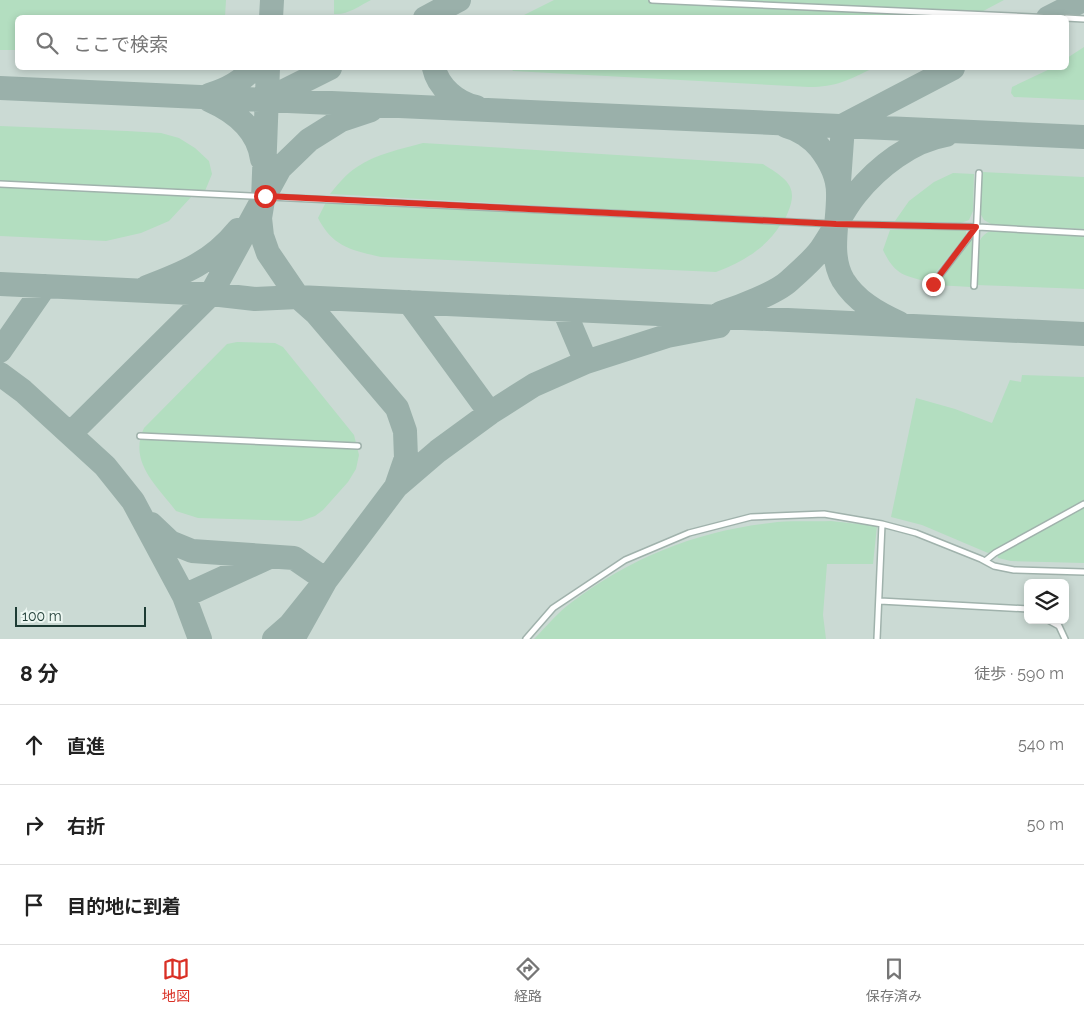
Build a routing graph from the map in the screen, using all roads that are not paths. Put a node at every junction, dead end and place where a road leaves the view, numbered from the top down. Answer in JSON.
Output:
{"nodes":[{"id":1,"x":652,"y":0,"type":"edge"},
{"id":2,"x":988,"y":15,"type":"edge"},
{"id":3,"x":1069,"y":18,"type":"edge"},
{"id":4,"x":1084,"y":19,"type":"edge"},
{"id":5,"x":979,"y":173,"type":"dead end"},
{"id":6,"x":0,"y":184,"type":"edge"},
{"id":7,"x":976,"y":227,"type":"junction"},
{"id":8,"x":1084,"y":233,"type":"edge"},
{"id":9,"x":933,"y":284,"type":"dead end"},
{"id":10,"x":974,"y":286,"type":"dead end"},
{"id":11,"x":140,"y":436,"type":"dead end"},
{"id":12,"x":358,"y":446,"type":"dead end"},
{"id":13,"x":1084,"y":504,"type":"edge"},
{"id":14,"x":882,"y":524,"type":"junction"},
{"id":15,"x":985,"y":561,"type":"junction"},
{"id":16,"x":1084,"y":572,"type":"edge"},
{"id":17,"x":880,"y":602,"type":"junction"},
{"id":18,"x":1024,"y":609,"type":"edge"},
{"id":19,"x":1055,"y":624,"type":"edge"},
{"id":20,"x":526,"y":639,"type":"edge"},
{"id":21,"x":877,"y":639,"type":"edge"},
{"id":22,"x":1065,"y":639,"type":"edge"}],
"edges":[{"from":1,"to":2,"type":"lane"},
{"from":3,"to":4,"type":"lane"},
{"from":5,"to":7,"type":"lane"},
{"from":6,"to":7,"type":"lane"},
{"from":7,"to":8,"type":"lane"},
{"from":7,"to":9,"type":"lane"},
{"from":7,"to":10,"type":"lane"},
{"from":11,"to":12,"type":"lane"},
{"from":13,"to":15,"type":"lane"},
{"from":14,"to":15,"type":"lane"},
{"from":14,"to":17,"type":"lane"},
{"from":14,"to":20,"type":"lane"},
{"from":15,"to":16,"type":"lane"},
{"from":17,"to":18,"type":"lane"},
{"from":17,"to":21,"type":"lane"},
{"from":19,"to":22,"type":"lane"}]}
